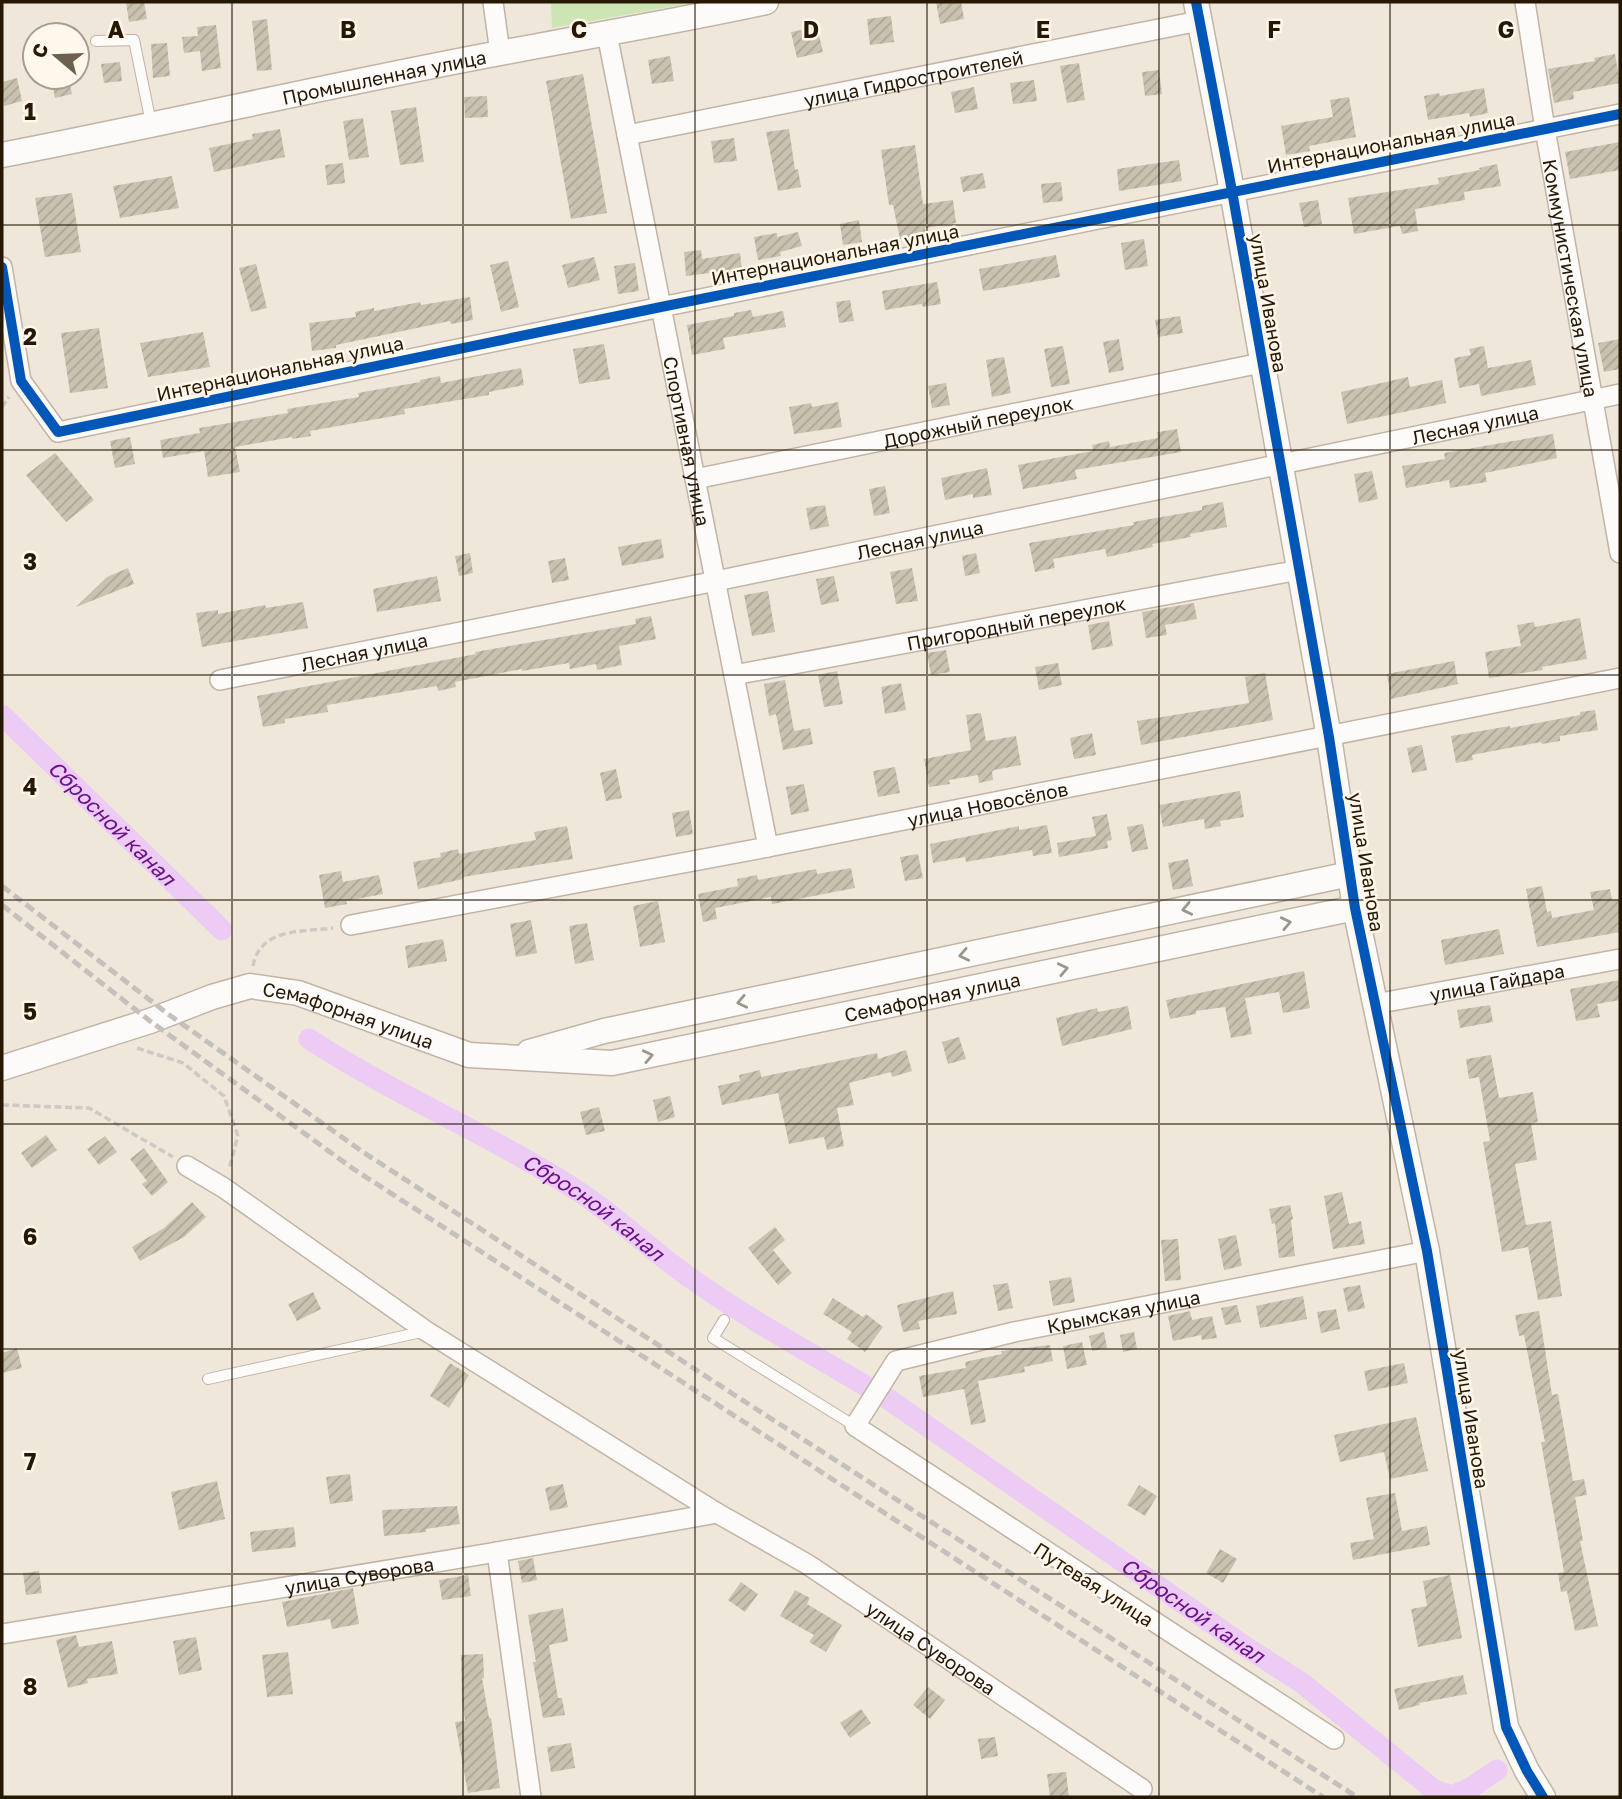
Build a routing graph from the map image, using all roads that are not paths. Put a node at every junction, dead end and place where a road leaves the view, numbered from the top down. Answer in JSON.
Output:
{"nodes":[{"id":1,"x":494,"y":2,"type":"edge"},
{"id":2,"x":766,"y":2,"type":"edge"},
{"id":3,"x":1525,"y":2,"type":"edge"},
{"id":4,"x":1198,"y":11,"type":"edge"},
{"id":5,"x":607,"y":34,"type":"junction"},
{"id":6,"x":96,"y":41,"type":"dead end"},
{"id":7,"x":500,"y":53,"type":"junction"},
{"id":8,"x":1620,"y":114,"type":"edge"},
{"id":9,"x":152,"y":127,"type":"junction"},
{"id":10,"x":1545,"y":129,"type":"junction"},
{"id":11,"x":627,"y":135,"type":"junction"},
{"id":12,"x":2,"y":155,"type":"edge"},
{"id":13,"x":1233,"y":191,"type":"junction"},
{"id":14,"x":2,"y":267,"type":"edge"},
{"id":15,"x":661,"y":307,"type":"junction"},
{"id":16,"x":1261,"y":363,"type":"junction"},
{"id":17,"x":1620,"y":394,"type":"edge"},
{"id":18,"x":1594,"y":399,"type":"junction"},
{"id":19,"x":1280,"y":464,"type":"junction"},
{"id":20,"x":695,"y":479,"type":"junction"},
{"id":21,"x":1620,"y":553,"type":"edge"},
{"id":22,"x":1298,"y":570,"type":"junction"},
{"id":23,"x":716,"y":581,"type":"junction"},
{"id":24,"x":734,"y":675,"type":"junction"},
{"id":25,"x":1620,"y":678,"type":"edge"},
{"id":26,"x":220,"y":680,"type":"dead end"},
{"id":27,"x":1329,"y":737,"type":"junction"},
{"id":28,"x":768,"y":846,"type":"junction"},
{"id":29,"x":1350,"y":874,"type":"junction"},
{"id":30,"x":1355,"y":908,"type":"junction"},
{"id":31,"x":351,"y":925,"type":"road end"},
{"id":32,"x":1620,"y":959,"type":"edge"},
{"id":33,"x":1375,"y":1004,"type":"junction"},
{"id":34,"x":604,"y":1031,"type":"junction"},
{"id":35,"x":508,"y":1058,"type":"junction"},
{"id":36,"x":612,"y":1063,"type":"junction"},
{"id":37,"x":2,"y":1068,"type":"edge"},
{"id":38,"x":187,"y":1166,"type":"road end"},
{"id":39,"x":1427,"y":1251,"type":"junction"},
{"id":40,"x":724,"y":1320,"type":"dead end"},
{"id":41,"x":426,"y":1331,"type":"junction"},
{"id":42,"x":208,"y":1379,"type":"dead end"},
{"id":43,"x":855,"y":1426,"type":"junction"},
{"id":44,"x":717,"y":1513,"type":"junction"},
{"id":45,"x":497,"y":1552,"type":"junction"},
{"id":46,"x":2,"y":1634,"type":"edge"},
{"id":47,"x":1334,"y":1740,"type":"dead end"},
{"id":48,"x":1142,"y":1789,"type":"dead end"},
{"id":49,"x":531,"y":1797,"type":"edge"},
{"id":50,"x":1543,"y":1797,"type":"edge"}],
"edges":[{"from":1,"to":7,"type":"street"},
{"from":2,"to":5,"type":"street","name":"Промышленная улица"},
{"from":3,"to":10,"type":"street","name":"Коммунистическая улица"},
{"from":4,"to":11,"type":"street","name":"улица Гидростроителей"},
{"from":4,"to":13,"type":"street","name":"улица Иванова"},
{"from":5,"to":7,"type":"street","name":"Промышленная улица"},
{"from":5,"to":11,"type":"street","name":"Спортивная улица"},
{"from":6,"to":9,"type":"lane"},
{"from":7,"to":9,"type":"street","name":"Промышленная улица"},
{"from":8,"to":10,"type":"street","name":"Интернациональная улица"},
{"from":9,"to":12,"type":"street","name":"Промышленная улица"},
{"from":10,"to":13,"type":"street","name":"Интернациональная улица"},
{"from":10,"to":18,"type":"street","name":"Коммунистическая улица"},
{"from":11,"to":15,"type":"street","name":"Спортивная улица"},
{"from":13,"to":15,"type":"street","name":"Интернациональная улица"},
{"from":13,"to":16,"type":"street","name":"улица Иванова"},
{"from":14,"to":15,"type":"street","name":"Интернациональная улица"},
{"from":15,"to":20,"type":"street","name":"Спортивная улица"},
{"from":16,"to":19,"type":"street","name":"улица Иванова"},
{"from":16,"to":20,"type":"street","name":"Дорожный переулок"},
{"from":17,"to":18,"type":"street","name":"Лесная улица"},
{"from":18,"to":19,"type":"street","name":"Лесная улица"},
{"from":18,"to":21,"type":"street","name":"Коммунистическая улица"},
{"from":19,"to":22,"type":"street","name":"улица Иванова"},
{"from":19,"to":23,"type":"street","name":"Лесная улица"},
{"from":20,"to":23,"type":"street","name":"Спортивная улица"},
{"from":22,"to":24,"type":"street","name":"Пригородный переулок"},
{"from":22,"to":27,"type":"street","name":"улица Иванова"},
{"from":23,"to":24,"type":"street","name":"Спортивная улица"},
{"from":23,"to":26,"type":"street","name":"Лесная улица"},
{"from":24,"to":28,"type":"street","name":"Спортивная улица"},
{"from":25,"to":27,"type":"street","name":"улица Новосёлов"},
{"from":27,"to":28,"type":"street","name":"улица Новосёлов"},
{"from":27,"to":29,"type":"street","name":"улица Иванова"},
{"from":28,"to":31,"type":"street","name":"улица Новосёлов"},
{"from":29,"to":30,"type":"street","name":"улица Иванова"},
{"from":29,"to":34,"type":"street","name":"Семафорная улица","one_way":true},
{"from":30,"to":33,"type":"street","name":"улица Иванова"},
{"from":36,"to":30,"type":"street","name":"Семафорная улица","one_way":true},
{"from":32,"to":33,"type":"street","name":"улица Гайдара"},
{"from":33,"to":39,"type":"street","name":"улица Иванова"},
{"from":34,"to":35,"type":"street","name":"Семафорная улица"},
{"from":34,"to":36,"type":"street"},
{"from":35,"to":36,"type":"street","name":"Семафорная улица"},
{"from":35,"to":37,"type":"street","name":"Семафорная улица"},
{"from":38,"to":41,"type":"street","name":"улица Суворова"},
{"from":39,"to":43,"type":"street","name":"Крымская улица"},
{"from":39,"to":50,"type":"street","name":"улица Иванова"},
{"from":40,"to":43,"type":"lane"},
{"from":41,"to":42,"type":"lane"},
{"from":41,"to":44,"type":"street","name":"улица Суворова"},
{"from":43,"to":47,"type":"street","name":"Путевая улица"},
{"from":44,"to":45,"type":"street","name":"улица Суворова"},
{"from":44,"to":48,"type":"street","name":"улица Суворова"},
{"from":45,"to":46,"type":"street","name":"улица Суворова"},
{"from":45,"to":49,"type":"street"}]}
